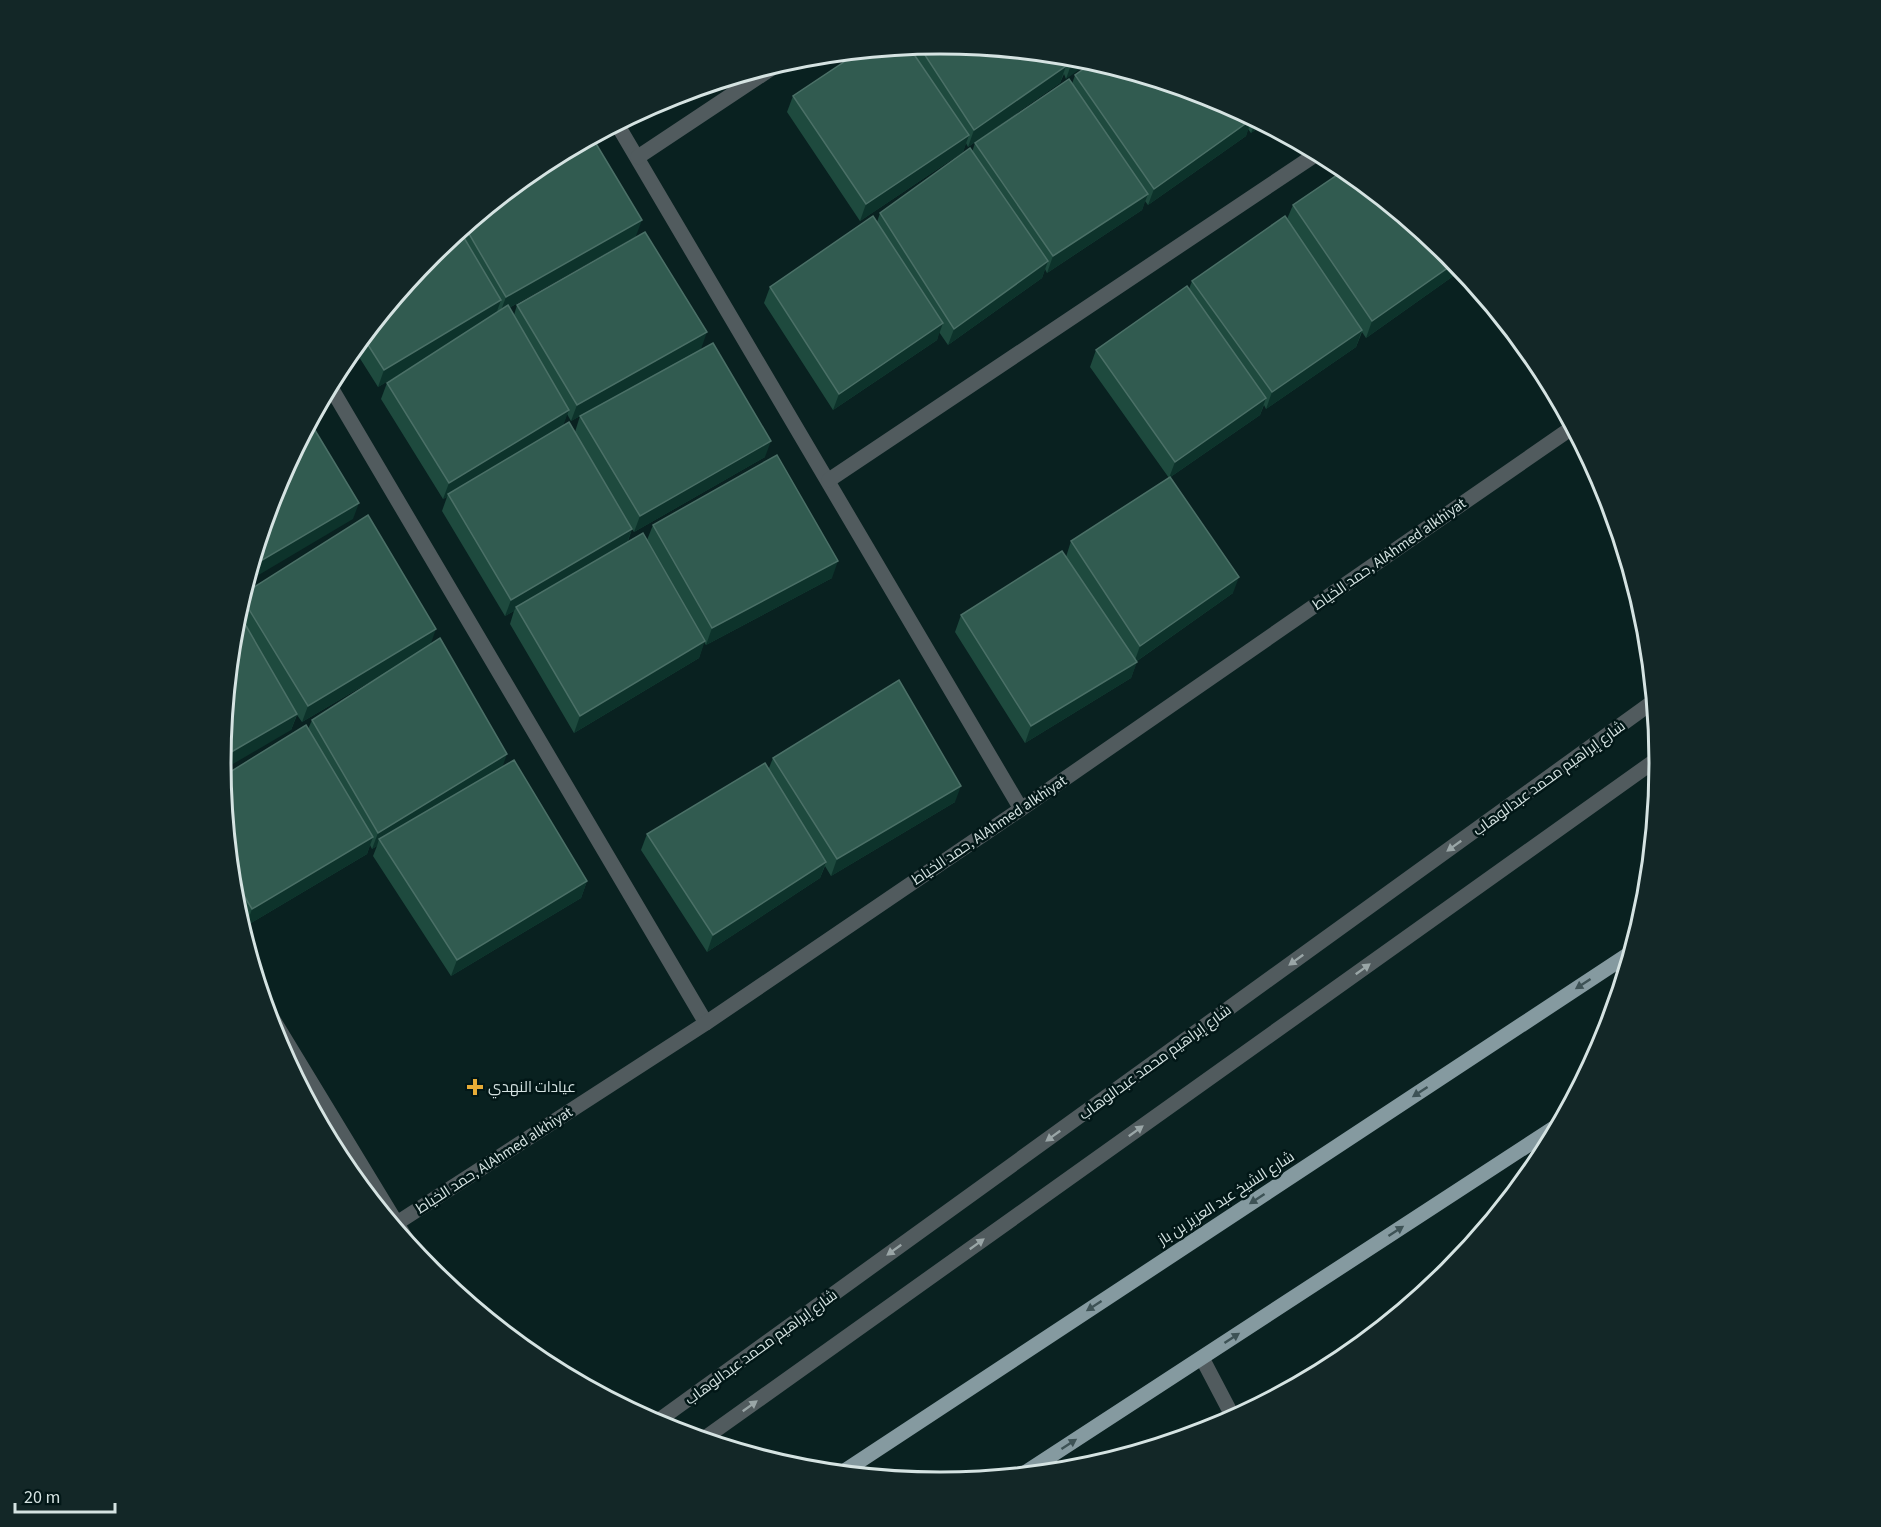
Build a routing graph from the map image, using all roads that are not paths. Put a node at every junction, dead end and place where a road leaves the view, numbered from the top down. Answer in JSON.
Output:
{"nodes":[{"id":1,"x":757,"y":78,"type":"edge"},
{"id":2,"x":621,"y":130,"type":"edge"},
{"id":3,"x":638,"y":157,"type":"junction"},
{"id":4,"x":1310,"y":158,"type":"edge"},
{"id":5,"x":335,"y":395,"type":"edge"},
{"id":6,"x":1567,"y":431,"type":"edge"},
{"id":7,"x":829,"y":480,"type":"junction"},
{"id":8,"x":1647,"y":706,"type":"edge"},
{"id":9,"x":1650,"y":764,"type":"edge"},
{"id":10,"x":1021,"y":809,"type":"junction"},
{"id":11,"x":1622,"y":958,"type":"edge"},
{"id":12,"x":706,"y":1023,"type":"junction"},
{"id":13,"x":292,"y":1051,"type":"edge"},
{"id":14,"x":1545,"y":1134,"type":"edge"},
{"id":15,"x":386,"y":1205,"type":"edge"},
{"id":16,"x":399,"y":1221,"type":"edge"},
{"id":17,"x":1202,"y":1358,"type":"junction"},
{"id":18,"x":1230,"y":1411,"type":"edge"},
{"id":19,"x":664,"y":1417,"type":"edge"},
{"id":20,"x":710,"y":1434,"type":"edge"},
{"id":21,"x":850,"y":1467,"type":"edge"},
{"id":22,"x":1034,"y":1467,"type":"edge"}],
"edges":[{"from":1,"to":3,"type":"street"},
{"from":2,"to":3,"type":"street"},
{"from":3,"to":7,"type":"street"},
{"from":4,"to":7,"type":"street"},
{"from":5,"to":12,"type":"street"},
{"from":6,"to":10,"type":"street","name":"حمد الخياط, AlAhmed alkhiyat"},
{"from":7,"to":10,"type":"street"},
{"from":8,"to":19,"type":"street","name":"شارع إبراهيم محمد عبدالوهاب","one_way":true},
{"from":20,"to":9,"type":"street","one_way":true},
{"from":10,"to":12,"type":"street","name":"حمد الخياط, AlAhmed alkhiyat"},
{"from":11,"to":21,"type":"main road","name":"شارع الشيخ عبد العزيز بن باز","one_way":true},
{"from":12,"to":16,"type":"street","name":"حمد الخياط, AlAhmed alkhiyat"},
{"from":13,"to":15,"type":"street"},
{"from":17,"to":14,"type":"main road","one_way":true},
{"from":17,"to":18,"type":"street"},
{"from":22,"to":17,"type":"main road","one_way":true}]}
